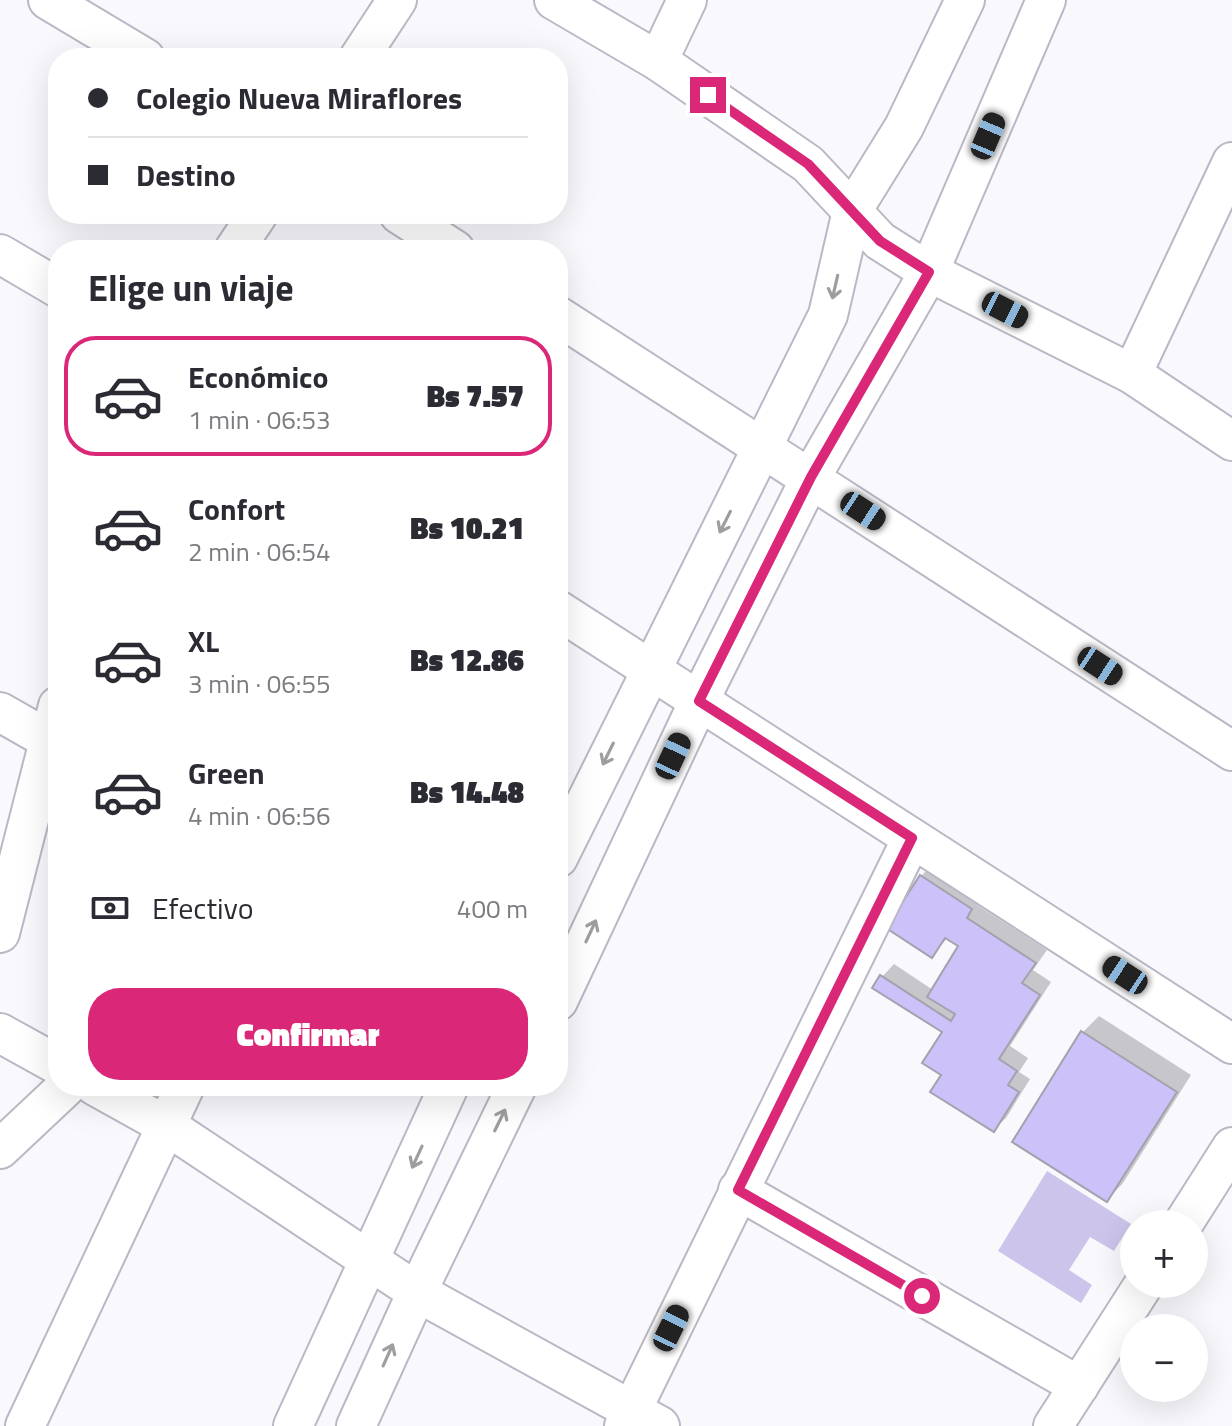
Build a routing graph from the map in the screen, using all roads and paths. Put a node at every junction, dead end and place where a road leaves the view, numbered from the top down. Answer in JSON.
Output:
{"nodes":[{"id":1,"x":48,"y":0,"type":"edge"},
{"id":2,"x":397,"y":0,"type":"edge"},
{"id":3,"x":554,"y":0,"type":"edge"},
{"id":4,"x":687,"y":0,"type":"edge"},
{"id":5,"x":965,"y":0,"type":"edge"},
{"id":6,"x":1046,"y":0,"type":"edge"},
{"id":7,"x":128,"y":48,"type":"edge"},
{"id":8,"x":366,"y":48,"type":"edge"},
{"id":9,"x":658,"y":61,"type":"junction"},
{"id":10,"x":1232,"y":162,"type":"edge"},
{"id":11,"x":852,"y":211,"type":"junction"},
{"id":12,"x":415,"y":224,"type":"edge"},
{"id":13,"x":439,"y":240,"type":"edge"},
{"id":14,"x":0,"y":254,"type":"edge"},
{"id":15,"x":929,"y":272,"type":"junction"},
{"id":16,"x":48,"y":282,"type":"edge"},
{"id":17,"x":568,"y":322,"type":"edge"},
{"id":18,"x":1132,"y":374,"type":"junction"},
{"id":19,"x":1232,"y":441,"type":"edge"},
{"id":20,"x":763,"y":447,"type":"junction"},
{"id":21,"x":811,"y":477,"type":"junction"},
{"id":22,"x":568,"y":617,"type":"edge"},
{"id":23,"x":650,"y":670,"type":"junction"},
{"id":24,"x":699,"y":701,"type":"junction"},
{"id":25,"x":0,"y":712,"type":"edge"},
{"id":26,"x":48,"y":728,"type":"edge"},
{"id":27,"x":1232,"y":751,"type":"edge"},
{"id":28,"x":48,"y":756,"type":"edge"},
{"id":29,"x":568,"y":838,"type":"edge"},
{"id":30,"x":912,"y":838,"type":"junction"},
{"id":31,"x":0,"y":933,"type":"edge"},
{"id":32,"x":568,"y":980,"type":"edge"},
{"id":33,"x":0,"y":1033,"type":"edge"},
{"id":34,"x":1232,"y":1044,"type":"edge"},
{"id":35,"x":48,"y":1059,"type":"edge"},
{"id":36,"x":56,"y":1096,"type":"edge"},
{"id":37,"x":113,"y":1096,"type":"edge"},
{"id":38,"x":180,"y":1096,"type":"edge"},
{"id":39,"x":444,"y":1096,"type":"edge"},
{"id":40,"x":512,"y":1096,"type":"edge"},
{"id":41,"x":167,"y":1126,"type":"junction"},
{"id":42,"x":1232,"y":1147,"type":"edge"},
{"id":43,"x":0,"y":1149,"type":"edge"},
{"id":44,"x":738,"y":1190,"type":"junction"},
{"id":45,"x":1192,"y":1210,"type":"edge"},
{"id":46,"x":369,"y":1260,"type":"junction"},
{"id":47,"x":417,"y":1292,"type":"junction"},
{"id":48,"x":1135,"y":1298,"type":"edge"},
{"id":49,"x":1079,"y":1386,"type":"junction"},
{"id":50,"x":638,"y":1421,"type":"edge"},
{"id":51,"x":25,"y":1426,"type":"edge"},
{"id":52,"x":293,"y":1426,"type":"edge"},
{"id":53,"x":356,"y":1426,"type":"edge"},
{"id":54,"x":1053,"y":1426,"type":"edge"}],
"edges":[{"from":1,"to":7,"type":"street"},
{"from":2,"to":8,"type":"street"},
{"from":3,"to":9,"type":"street"},
{"from":4,"to":9,"type":"street"},
{"from":5,"to":11,"type":"street"},
{"from":6,"to":15,"type":"street"},
{"from":9,"to":11,"type":"street"},
{"from":10,"to":18,"type":"street"},
{"from":11,"to":15,"type":"street"},
{"from":11,"to":20,"type":"street","one_way":true},
{"from":12,"to":13,"type":"street"},
{"from":14,"to":16,"type":"street"},
{"from":15,"to":18,"type":"street"},
{"from":15,"to":21,"type":"street"},
{"from":17,"to":20,"type":"street"},
{"from":18,"to":19,"type":"street"},
{"from":20,"to":21,"type":"street"},
{"from":20,"to":23,"type":"street","one_way":true},
{"from":21,"to":24,"type":"street"},
{"from":21,"to":27,"type":"street"},
{"from":22,"to":23,"type":"street"},
{"from":23,"to":24,"type":"street"},
{"from":23,"to":29,"type":"street","one_way":true},
{"from":24,"to":30,"type":"street"},
{"from":32,"to":24,"type":"street","one_way":true},
{"from":25,"to":26,"type":"street"},
{"from":28,"to":31,"type":"street"},
{"from":30,"to":34,"type":"street"},
{"from":30,"to":44,"type":"street"},
{"from":33,"to":35,"type":"street"},
{"from":36,"to":43,"type":"street"},
{"from":37,"to":41,"type":"street"},
{"from":38,"to":41,"type":"street"},
{"from":39,"to":46,"type":"street","one_way":true},
{"from":47,"to":40,"type":"street","one_way":true},
{"from":41,"to":46,"type":"street"},
{"from":41,"to":51,"type":"street"},
{"from":42,"to":45,"type":"street"},
{"from":44,"to":49,"type":"street"},
{"from":44,"to":50,"type":"street"},
{"from":46,"to":47,"type":"street"},
{"from":46,"to":52,"type":"street"},
{"from":47,"to":50,"type":"street"},
{"from":53,"to":47,"type":"street","one_way":true},
{"from":48,"to":49,"type":"street"},
{"from":49,"to":54,"type":"street"}]}
